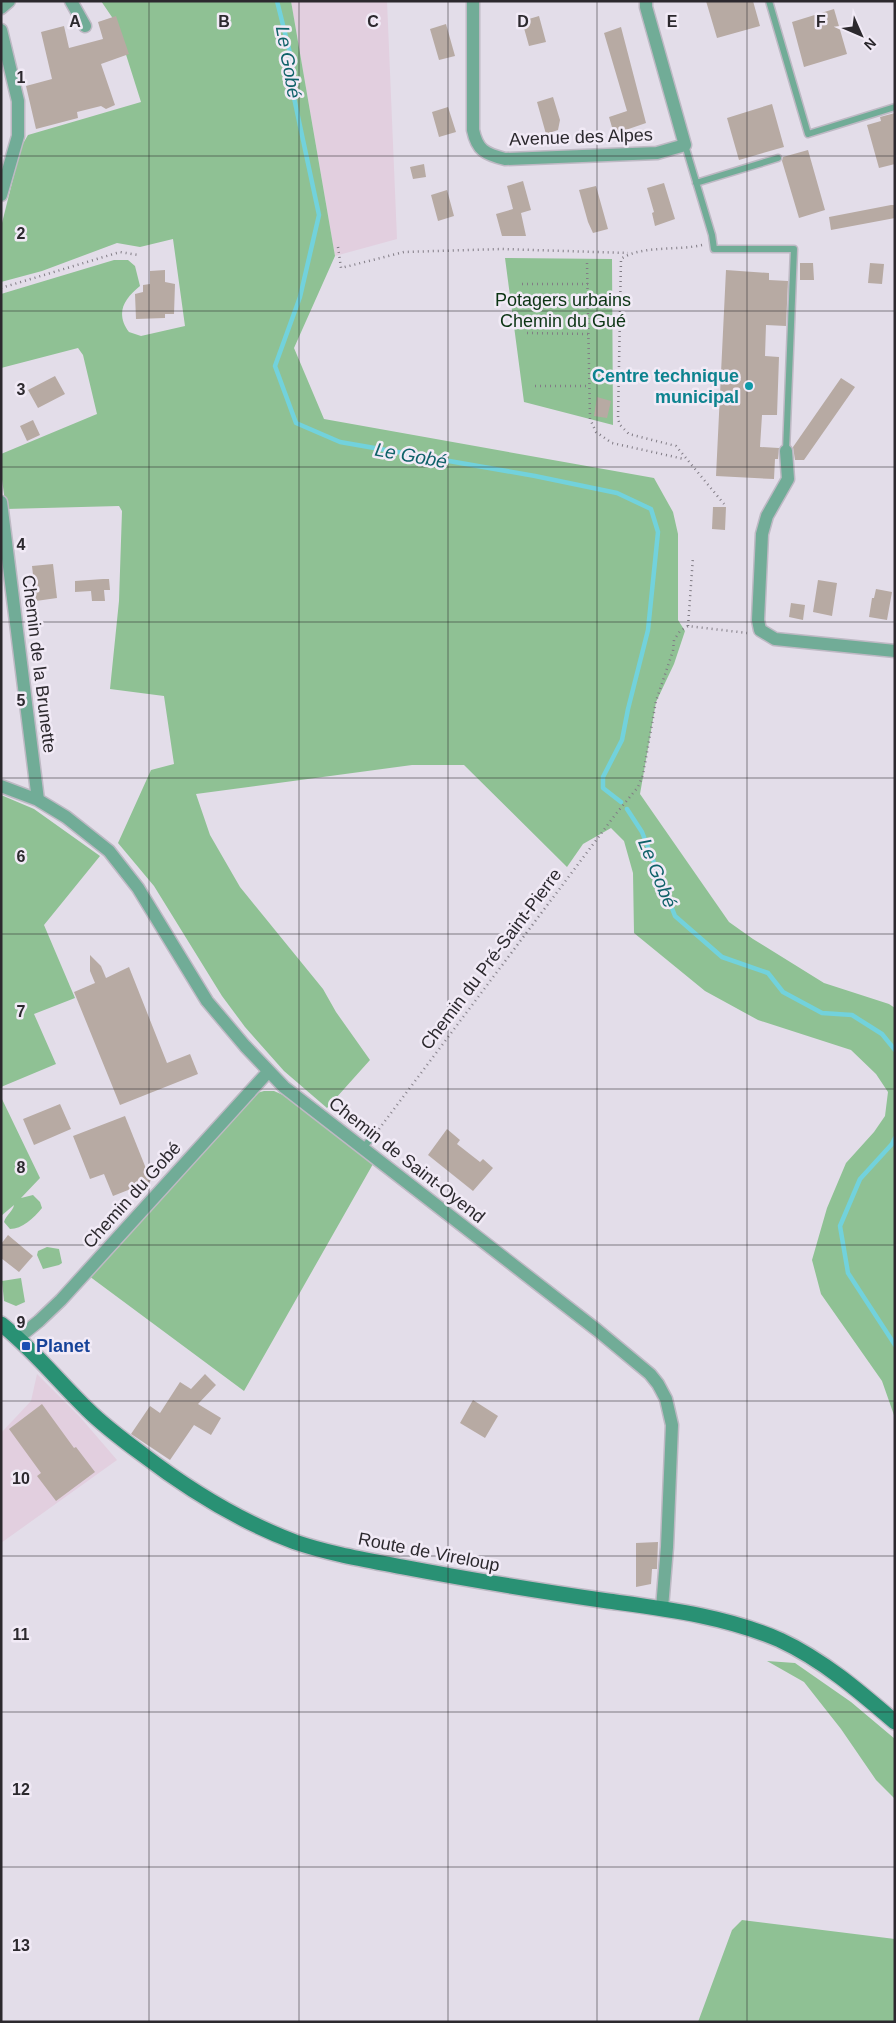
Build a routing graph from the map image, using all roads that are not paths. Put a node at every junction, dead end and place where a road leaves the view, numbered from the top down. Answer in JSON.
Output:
{"nodes":[{"id":1,"x":9,"y":1,"type":"edge"},
{"id":2,"x":71,"y":1,"type":"edge"},
{"id":3,"x":473,"y":1,"type":"edge"},
{"id":4,"x":646,"y":1,"type":"edge"},
{"id":5,"x":770,"y":1,"type":"edge"},
{"id":6,"x":1,"y":8,"type":"edge"},
{"id":7,"x":85,"y":26,"type":"dead end"},
{"id":8,"x":1,"y":30,"type":"edge"},
{"id":9,"x":895,"y":108,"type":"edge"},
{"id":10,"x":685,"y":145,"type":"junction"},
{"id":11,"x":778,"y":158,"type":"dead end"},
{"id":12,"x":696,"y":183,"type":"junction"},
{"id":13,"x":1,"y":195,"type":"edge"},
{"id":14,"x":786,"y":452,"type":"joint"},
{"id":15,"x":1,"y":502,"type":"edge"},
{"id":16,"x":895,"y":651,"type":"edge"},
{"id":17,"x":1,"y":786,"type":"edge"},
{"id":18,"x":38,"y":800,"type":"junction"},
{"id":19,"x":268,"y":1072,"type":"junction"},
{"id":20,"x":373,"y":1136,"type":"road end"},
{"id":21,"x":363,"y":1148,"type":"junction"},
{"id":22,"x":1,"y":1324,"type":"edge"},
{"id":23,"x":18,"y":1338,"type":"junction"},
{"id":24,"x":662,"y":1608,"type":"junction"},
{"id":25,"x":895,"y":1722,"type":"edge"}],
"edges":[{"from":1,"to":6,"type":"street"},
{"from":2,"to":7,"type":"street"},
{"from":3,"to":10,"type":"street","name":"Avenue des Alpes"},
{"from":4,"to":10,"type":"street","name":"Avenue des Alpes"},
{"from":5,"to":9,"type":"lane"},
{"from":8,"to":13,"type":"street"},
{"from":10,"to":12,"type":"lane"},
{"from":11,"to":12,"type":"lane"},
{"from":12,"to":14,"type":"lane"},
{"from":14,"to":16,"type":"street"},
{"from":15,"to":18,"type":"street","name":"Chemin de la Brunette"},
{"from":17,"to":18,"type":"street","name":"Chemin de Saint-Oyend"},
{"from":18,"to":19,"type":"street","name":"Chemin de Saint-Oyend"},
{"from":19,"to":21,"type":"street","name":"Chemin de Saint-Oyend"},
{"from":19,"to":23,"type":"street","name":"Chemin du Gobé"},
{"from":20,"to":21,"type":"lane"},
{"from":21,"to":24,"type":"street","name":"Chemin de Saint-Oyend"},
{"from":22,"to":23,"type":"main road","name":"Route de Vireloup"},
{"from":23,"to":24,"type":"main road","name":"Route de Vireloup"},
{"from":24,"to":25,"type":"main road","name":"Route de Vireloup"}]}
